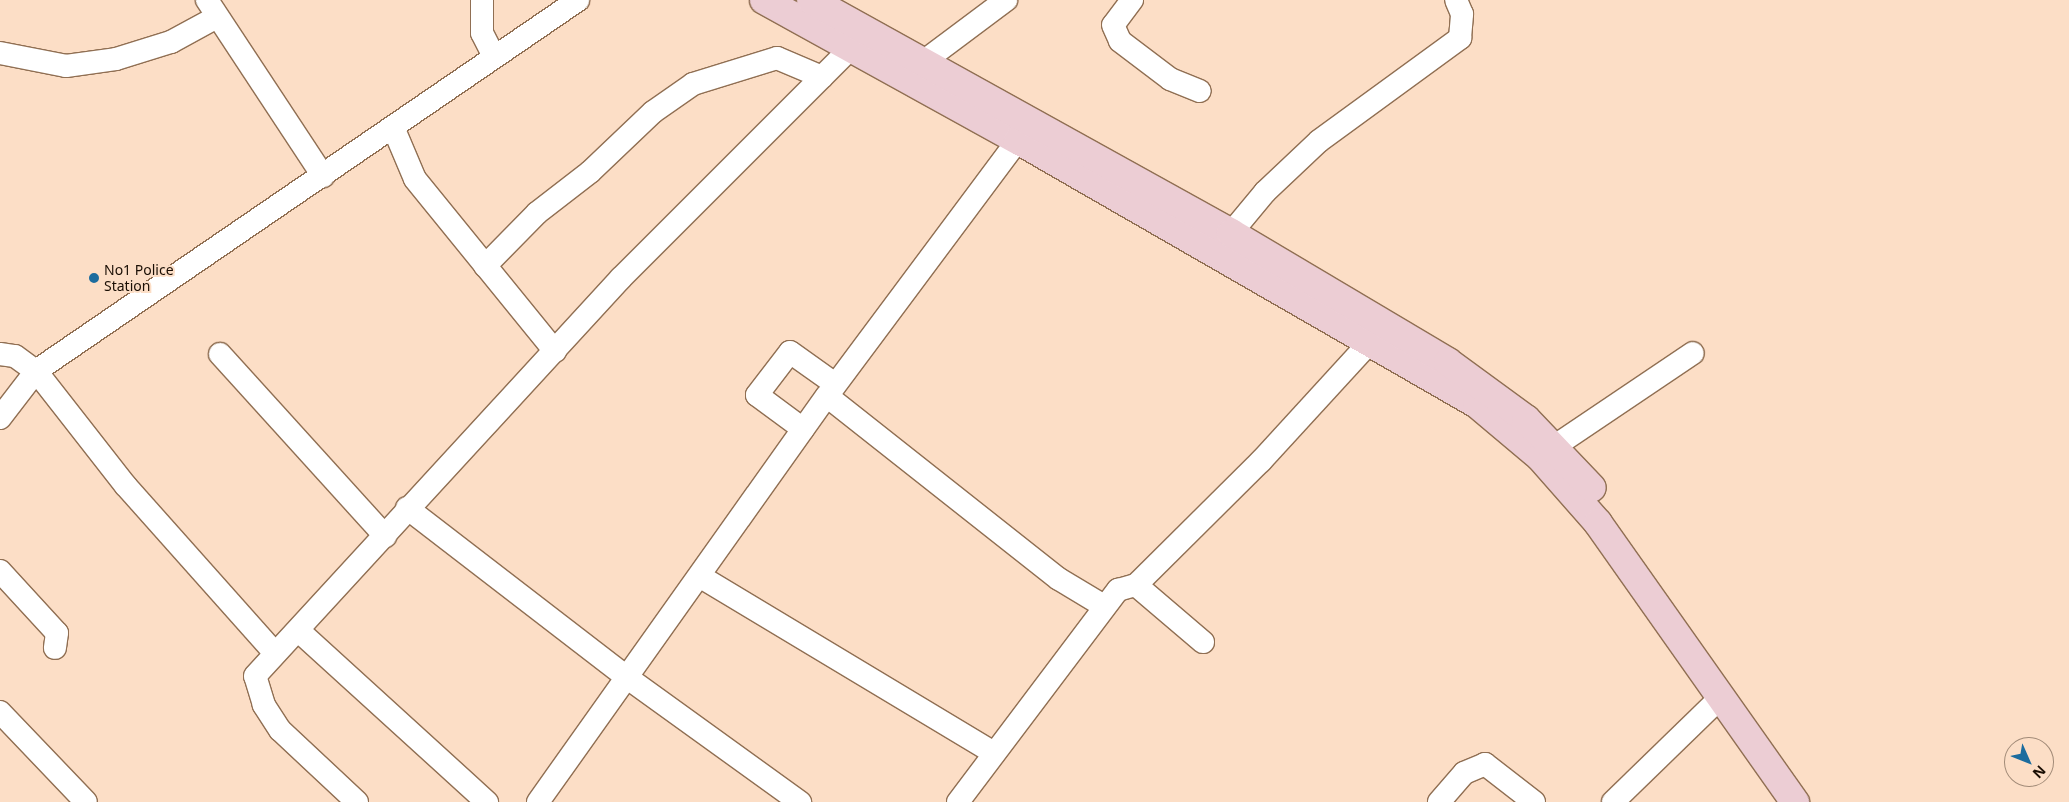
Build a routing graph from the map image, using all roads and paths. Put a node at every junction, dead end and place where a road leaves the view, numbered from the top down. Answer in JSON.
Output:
{"nodes":[{"id":1,"x":482,"y":0,"type":"edge"},
{"id":2,"x":578,"y":0,"type":"edge"},
{"id":3,"x":764,"y":0,"type":"edge"},
{"id":4,"x":811,"y":0,"type":"edge"},
{"id":5,"x":1132,"y":0,"type":"edge"},
{"id":6,"x":1456,"y":0,"type":"edge"},
{"id":7,"x":990,"y":4,"type":"edge"},
{"id":8,"x":212,"y":8,"type":"edge"},
{"id":9,"x":849,"y":50,"type":"junction"},
{"id":10,"x":0,"y":53,"type":"edge"},
{"id":11,"x":494,"y":56,"type":"junction"},
{"id":12,"x":923,"y":62,"type":"junction"},
{"id":13,"x":822,"y":77,"type":"junction"},
{"id":14,"x":1200,"y":91,"type":"dead end"},
{"id":15,"x":393,"y":127,"type":"junction"},
{"id":16,"x":1018,"y":140,"type":"junction"},
{"id":17,"x":323,"y":176,"type":"junction"},
{"id":18,"x":1231,"y":233,"type":"junction"},
{"id":19,"x":485,"y":266,"type":"junction"},
{"id":20,"x":0,"y":335,"type":"edge"},
{"id":21,"x":1371,"y":341,"type":"junction"},
{"id":22,"x":555,"y":351,"type":"junction"},
{"id":23,"x":1693,"y":353,"type":"dead end"},
{"id":24,"x":220,"y":354,"type":"dead end"},
{"id":25,"x":8,"y":355,"type":"edge"},
{"id":26,"x":36,"y":371,"type":"junction"},
{"id":27,"x":831,"y":390,"type":"junction"},
{"id":28,"x":0,"y":418,"type":"edge"},
{"id":29,"x":803,"y":429,"type":"junction"},
{"id":30,"x":1555,"y":446,"type":"junction"},
{"id":31,"x":407,"y":508,"type":"junction"},
{"id":32,"x":385,"y":536,"type":"junction"},
{"id":33,"x":0,"y":572,"type":"edge"},
{"id":34,"x":701,"y":577,"type":"junction"},
{"id":35,"x":1136,"y":584,"type":"junction"},
{"id":36,"x":1104,"y":606,"type":"junction"},
{"id":37,"x":300,"y":632,"type":"junction"},
{"id":38,"x":1203,"y":642,"type":"dead end"},
{"id":39,"x":55,"y":648,"type":"dead end"},
{"id":40,"x":274,"y":652,"type":"junction"},
{"id":41,"x":625,"y":676,"type":"junction"},
{"id":42,"x":1721,"y":697,"type":"junction"},
{"id":43,"x":0,"y":712,"type":"edge"},
{"id":44,"x":994,"y":753,"type":"junction"},
{"id":45,"x":86,"y":802,"type":"edge"},
{"id":46,"x":357,"y":802,"type":"edge"},
{"id":47,"x":487,"y":802,"type":"edge"},
{"id":48,"x":538,"y":802,"type":"edge"},
{"id":49,"x":800,"y":802,"type":"edge"},
{"id":50,"x":958,"y":802,"type":"edge"},
{"id":51,"x":1439,"y":802,"type":"edge"},
{"id":52,"x":1534,"y":802,"type":"edge"},
{"id":53,"x":1613,"y":802,"type":"edge"},
{"id":54,"x":1795,"y":802,"type":"edge"},
{"id":55,"x":1816,"y":802,"type":"edge"}],
"edges":[{"from":1,"to":11,"type":"street"},
{"from":2,"to":11,"type":"street"},
{"from":3,"to":9,"type":"highway"},
{"from":4,"to":12,"type":"highway"},
{"from":5,"to":14,"type":"street"},
{"from":6,"to":18,"type":"street"},
{"from":7,"to":12,"type":"street"},
{"from":8,"to":10,"type":"street"},
{"from":8,"to":17,"type":"street"},
{"from":9,"to":13,"type":"street"},
{"from":9,"to":16,"type":"highway"},
{"from":11,"to":15,"type":"street"},
{"from":12,"to":18,"type":"highway"},
{"from":13,"to":19,"type":"street"},
{"from":13,"to":22,"type":"street"},
{"from":15,"to":17,"type":"street"},
{"from":15,"to":19,"type":"street"},
{"from":16,"to":21,"type":"highway"},
{"from":16,"to":27,"type":"street"},
{"from":17,"to":26,"type":"street"},
{"from":18,"to":30,"type":"highway"},
{"from":19,"to":22,"type":"street"},
{"from":20,"to":25,"type":"street"},
{"from":21,"to":35,"type":"street"},
{"from":21,"to":42,"type":"highway"},
{"from":22,"to":31,"type":"street"},
{"from":23,"to":30,"type":"street"},
{"from":24,"to":32,"type":"street"},
{"from":25,"to":26,"type":"street"},
{"from":26,"to":28,"type":"street"},
{"from":26,"to":40,"type":"street"},
{"from":27,"to":29,"type":"street"},
{"from":27,"to":29,"type":"street"},
{"from":27,"to":36,"type":"street"},
{"from":29,"to":34,"type":"street"},
{"from":30,"to":55,"type":"highway"},
{"from":31,"to":32,"type":"street"},
{"from":31,"to":41,"type":"street"},
{"from":32,"to":37,"type":"street"},
{"from":33,"to":39,"type":"street"},
{"from":34,"to":41,"type":"street"},
{"from":34,"to":44,"type":"street"},
{"from":35,"to":36,"type":"street"},
{"from":35,"to":38,"type":"street"},
{"from":36,"to":44,"type":"street"},
{"from":37,"to":40,"type":"street"},
{"from":37,"to":47,"type":"street"},
{"from":40,"to":46,"type":"street"},
{"from":41,"to":48,"type":"street"},
{"from":41,"to":49,"type":"street"},
{"from":42,"to":53,"type":"street"},
{"from":42,"to":54,"type":"highway"},
{"from":43,"to":45,"type":"street"},
{"from":44,"to":50,"type":"street"},
{"from":51,"to":52,"type":"street"}]}
